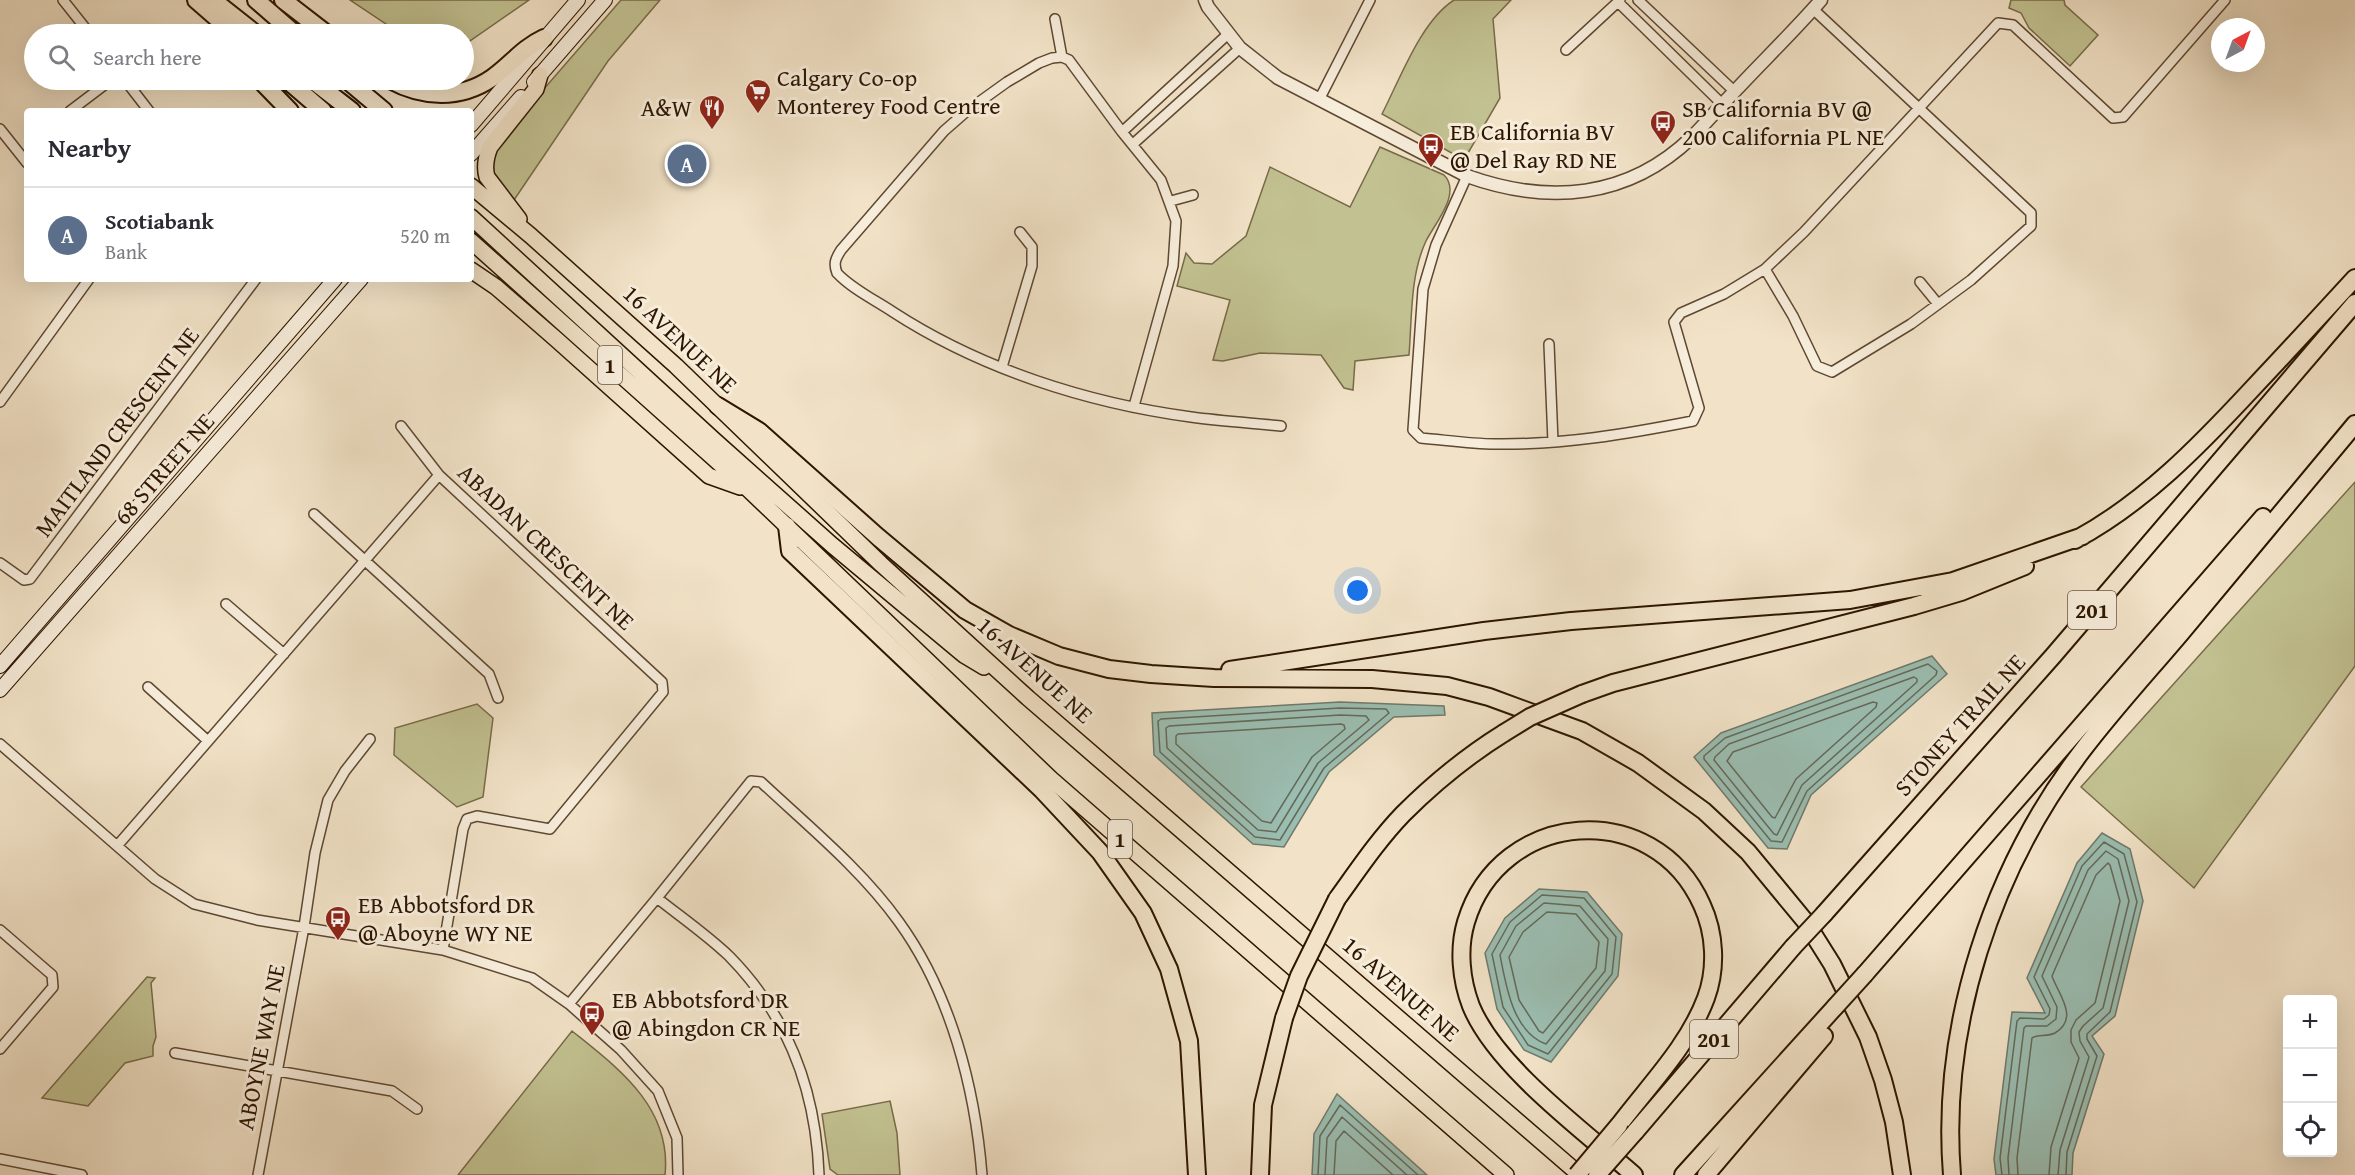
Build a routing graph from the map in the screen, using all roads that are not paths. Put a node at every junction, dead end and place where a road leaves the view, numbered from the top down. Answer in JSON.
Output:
{"nodes":[{"id":1,"x":63,"y":0,"type":"edge"},
{"id":2,"x":196,"y":0,"type":"edge"},
{"id":3,"x":213,"y":0,"type":"edge"},
{"id":4,"x":256,"y":0,"type":"edge"},
{"id":5,"x":283,"y":0,"type":"edge"},
{"id":6,"x":578,"y":0,"type":"edge"},
{"id":7,"x":605,"y":0,"type":"edge"},
{"id":8,"x":1205,"y":0,"type":"edge"},
{"id":9,"x":1370,"y":0,"type":"edge"},
{"id":10,"x":1638,"y":0,"type":"edge"},
{"id":11,"x":2225,"y":0,"type":"edge"},
{"id":12,"x":1619,"y":1,"type":"edge"},
{"id":13,"x":1817,"y":5,"type":"edge"},
{"id":14,"x":1055,"y":19,"type":"dead end"},
{"id":15,"x":82,"y":24,"type":"edge"},
{"id":16,"x":220,"y":24,"type":"edge"},
{"id":17,"x":243,"y":24,"type":"edge"},
{"id":18,"x":284,"y":24,"type":"edge"},
{"id":19,"x":314,"y":24,"type":"edge"},
{"id":20,"x":1228,"y":34,"type":"junction"},
{"id":21,"x":544,"y":38,"type":"junction"},
{"id":22,"x":1240,"y":48,"type":"junction"},
{"id":23,"x":1566,"y":50,"type":"dead end"},
{"id":24,"x":1062,"y":57,"type":"junction"},
{"id":25,"x":540,"y":75,"type":"junction"},
{"id":26,"x":474,"y":88,"type":"edge"},
{"id":27,"x":98,"y":90,"type":"edge"},
{"id":28,"x":133,"y":90,"type":"edge"},
{"id":29,"x":270,"y":90,"type":"edge"},
{"id":30,"x":298,"y":90,"type":"edge"},
{"id":31,"x":325,"y":90,"type":"edge"},
{"id":32,"x":359,"y":90,"type":"edge"},
{"id":33,"x":412,"y":90,"type":"edge"},
{"id":34,"x":469,"y":90,"type":"edge"},
{"id":35,"x":1734,"y":91,"type":"junction"},
{"id":36,"x":1320,"y":98,"type":"junction"},
{"id":37,"x":1722,"y":104,"type":"junction"},
{"id":38,"x":1920,"y":107,"type":"junction"},
{"id":39,"x":74,"y":108,"type":"edge"},
{"id":40,"x":147,"y":108,"type":"edge"},
{"id":41,"x":287,"y":108,"type":"edge"},
{"id":42,"x":319,"y":108,"type":"edge"},
{"id":43,"x":348,"y":108,"type":"edge"},
{"id":44,"x":380,"y":108,"type":"edge"},
{"id":45,"x":474,"y":121,"type":"edge"},
{"id":46,"x":0,"y":129,"type":"edge"},
{"id":47,"x":1122,"y":132,"type":"junction"},
{"id":48,"x":1133,"y":144,"type":"junction"},
{"id":49,"x":22,"y":149,"type":"edge"},
{"id":50,"x":474,"y":151,"type":"edge"},
{"id":51,"x":1467,"y":176,"type":"junction"},
{"id":52,"x":474,"y":188,"type":"edge"},
{"id":53,"x":1193,"y":195,"type":"dead end"},
{"id":54,"x":1171,"y":201,"type":"junction"},
{"id":55,"x":474,"y":220,"type":"edge"},
{"id":56,"x":1020,"y":232,"type":"dead end"},
{"id":57,"x":531,"y":236,"type":"junction"},
{"id":58,"x":474,"y":244,"type":"edge"},
{"id":59,"x":1765,"y":269,"type":"junction"},
{"id":60,"x":474,"y":272,"type":"edge"},
{"id":61,"x":2355,"y":278,"type":"edge"},
{"id":62,"x":87,"y":282,"type":"edge"},
{"id":63,"x":254,"y":282,"type":"edge"},
{"id":64,"x":332,"y":282,"type":"edge"},
{"id":65,"x":358,"y":282,"type":"edge"},
{"id":66,"x":1920,"y":282,"type":"dead end"},
{"id":67,"x":2355,"y":303,"type":"edge"},
{"id":68,"x":1938,"y":304,"type":"junction"},
{"id":69,"x":1549,"y":344,"type":"dead end"},
{"id":70,"x":1002,"y":367,"type":"junction"},
{"id":71,"x":0,"y":402,"type":"edge"},
{"id":72,"x":718,"y":406,"type":"junction"},
{"id":73,"x":1134,"y":406,"type":"junction"},
{"id":74,"x":2355,"y":411,"type":"edge"},
{"id":75,"x":2355,"y":424,"type":"edge"},
{"id":76,"x":401,"y":426,"type":"dead end"},
{"id":77,"x":1281,"y":426,"type":"dead end"},
{"id":78,"x":1553,"y":442,"type":"junction"},
{"id":79,"x":439,"y":475,"type":"junction"},
{"id":80,"x":748,"y":489,"type":"junction"},
{"id":81,"x":314,"y":514,"type":"dead end"},
{"id":82,"x":787,"y":526,"type":"junction"},
{"id":83,"x":2082,"y":536,"type":"junction"},
{"id":84,"x":364,"y":561,"type":"junction"},
{"id":85,"x":0,"y":563,"type":"edge"},
{"id":86,"x":226,"y":604,"type":"dead end"},
{"id":87,"x":284,"y":654,"type":"junction"},
{"id":88,"x":0,"y":665,"type":"edge"},
{"id":89,"x":1151,"y":674,"type":"junction"},
{"id":90,"x":148,"y":687,"type":"dead end"},
{"id":91,"x":0,"y":690,"type":"edge"},
{"id":92,"x":498,"y":698,"type":"dead end"},
{"id":93,"x":1028,"y":698,"type":"junction"},
{"id":94,"x":370,"y":739,"type":"dead end"},
{"id":95,"x":208,"y":741,"type":"junction"},
{"id":96,"x":0,"y":744,"type":"edge"},
{"id":97,"x":117,"y":846,"type":"junction"},
{"id":98,"x":657,"y":898,"type":"junction"},
{"id":99,"x":304,"y":927,"type":"junction"},
{"id":100,"x":0,"y":930,"type":"edge"},
{"id":101,"x":443,"y":950,"type":"junction"},
{"id":102,"x":569,"y":1004,"type":"junction"},
{"id":103,"x":1838,"y":1011,"type":"junction"},
{"id":104,"x":0,"y":1049,"type":"edge"},
{"id":105,"x":175,"y":1053,"type":"dead end"},
{"id":106,"x":276,"y":1071,"type":"junction"},
{"id":107,"x":417,"y":1108,"type":"dead end"},
{"id":108,"x":1627,"y":1128,"type":"junction"},
{"id":109,"x":0,"y":1160,"type":"edge"},
{"id":110,"x":82,"y":1175,"type":"edge"},
{"id":111,"x":258,"y":1175,"type":"edge"},
{"id":112,"x":678,"y":1175,"type":"edge"},
{"id":113,"x":819,"y":1175,"type":"edge"},
{"id":114,"x":982,"y":1175,"type":"edge"},
{"id":115,"x":1197,"y":1175,"type":"edge"},
{"id":116,"x":1260,"y":1175,"type":"edge"},
{"id":117,"x":1506,"y":1175,"type":"edge"},
{"id":118,"x":1578,"y":1175,"type":"edge"},
{"id":119,"x":1597,"y":1175,"type":"edge"},
{"id":120,"x":1634,"y":1175,"type":"edge"},
{"id":121,"x":1683,"y":1175,"type":"edge"},
{"id":122,"x":1706,"y":1175,"type":"edge"},
{"id":123,"x":1902,"y":1175,"type":"edge"},
{"id":124,"x":1952,"y":1175,"type":"edge"}],
"edges":[{"from":1,"to":15,"type":"street"},
{"from":2,"to":16,"type":"highway"},
{"from":3,"to":17,"type":"highway"},
{"from":4,"to":18,"type":"highway"},
{"from":5,"to":19,"type":"highway"},
{"from":6,"to":21,"type":"main road"},
{"from":7,"to":25,"type":"main road"},
{"from":8,"to":20,"type":"street"},
{"from":9,"to":36,"type":"street"},
{"from":10,"to":35,"type":"street"},
{"from":11,"to":38,"type":"street"},
{"from":12,"to":23,"type":"street"},
{"from":12,"to":37,"type":"street"},
{"from":13,"to":35,"type":"street"},
{"from":13,"to":38,"type":"street"},
{"from":14,"to":24,"type":"street"},
{"from":20,"to":22,"type":"street"},
{"from":20,"to":47,"type":"street"},
{"from":21,"to":26,"type":"highway"},
{"from":21,"to":45,"type":"main road"},
{"from":22,"to":36,"type":"street"},
{"from":22,"to":48,"type":"street"},
{"from":24,"to":47,"type":"street"},
{"from":24,"to":70,"type":"street"},
{"from":25,"to":50,"type":"main road"},
{"from":25,"to":57,"type":"highway"},
{"from":27,"to":39,"type":"street"},
{"from":28,"to":40,"type":"street"},
{"from":29,"to":41,"type":"highway"},
{"from":30,"to":42,"type":"highway"},
{"from":31,"to":43,"type":"highway"},
{"from":32,"to":44,"type":"highway"},
{"from":33,"to":34,"type":"highway"},
{"from":35,"to":37,"type":"street"},
{"from":36,"to":51,"type":"street"},
{"from":37,"to":51,"type":"street"},
{"from":38,"to":59,"type":"street"},
{"from":38,"to":68,"type":"street"},
{"from":46,"to":49,"type":"street"},
{"from":47,"to":48,"type":"street"},
{"from":48,"to":54,"type":"street"},
{"from":51,"to":78,"type":"street"},
{"from":52,"to":57,"type":"highway","name":"16 AVENUE NE","number":"1"},
{"from":53,"to":54,"type":"street"},
{"from":54,"to":73,"type":"street"},
{"from":55,"to":93,"type":"highway"},
{"from":56,"to":70,"type":"street"},
{"from":57,"to":72,"type":"highway","name":"16 AVENUE NE","number":"1"},
{"from":58,"to":80,"type":"highway","number":"1"},
{"from":59,"to":68,"type":"street"},
{"from":59,"to":78,"type":"street"},
{"from":60,"to":80,"type":"highway"},
{"from":61,"to":83,"type":"highway"},
{"from":62,"to":71,"type":"street"},
{"from":63,"to":85,"type":"street","name":"MAITLAND CRESCENT NE"},
{"from":64,"to":88,"type":"main road","name":"68 STREET NE"},
{"from":65,"to":91,"type":"main road","name":"68 STREET NE"},
{"from":66,"to":68,"type":"street"},
{"from":67,"to":108,"type":"highway","name":"STONEY TRAIL NE","number":"201","bridge":true},
{"from":69,"to":78,"type":"street"},
{"from":70,"to":73,"type":"street"},
{"from":72,"to":89,"type":"highway"},
{"from":72,"to":93,"type":"highway","name":"16 AVENUE NE","number":"1"},
{"from":73,"to":77,"type":"street"},
{"from":74,"to":103,"type":"highway"},
{"from":75,"to":124,"type":"highway"},
{"from":76,"to":79,"type":"street"},
{"from":79,"to":84,"type":"street","name":"ABADAN CRESCENT NE"},
{"from":79,"to":101,"type":"street","name":"ABADAN CRESCENT NE"},
{"from":80,"to":82,"type":"highway","number":"1"},
{"from":81,"to":84,"type":"street"},
{"from":82,"to":115,"type":"highway"},
{"from":82,"to":117,"type":"highway","number":"1"},
{"from":83,"to":89,"type":"highway"},
{"from":83,"to":116,"type":"highway","bridge":true},
{"from":84,"to":87,"type":"street","name":"ABADAN CRESCENT NE"},
{"from":84,"to":92,"type":"street"},
{"from":86,"to":87,"type":"street"},
{"from":87,"to":95,"type":"street","name":"ABADAN CRESCENT NE"},
{"from":89,"to":123,"type":"highway"},
{"from":90,"to":95,"type":"street"},
{"from":93,"to":118,"type":"highway","name":"16 AVENUE NE","number":"1"},
{"from":94,"to":99,"type":"street","name":"ABOYNE WAY NE"},
{"from":95,"to":97,"type":"street","name":"ABADAN CRESCENT NE"},
{"from":96,"to":97,"type":"street"},
{"from":97,"to":99,"type":"street"},
{"from":98,"to":102,"type":"street"},
{"from":98,"to":113,"type":"street"},
{"from":98,"to":114,"type":"street"},
{"from":99,"to":101,"type":"street"},
{"from":99,"to":106,"type":"street","name":"ABOYNE WAY NE"},
{"from":100,"to":104,"type":"street"},
{"from":101,"to":102,"type":"street"},
{"from":102,"to":112,"type":"street"},
{"from":103,"to":121,"type":"highway"},
{"from":103,"to":122,"type":"highway"},
{"from":105,"to":106,"type":"street"},
{"from":106,"to":107,"type":"street"},
{"from":106,"to":111,"type":"street","name":"ABOYNE WAY NE"},
{"from":108,"to":118,"type":"highway","bridge":true},
{"from":108,"to":119,"type":"highway","name":"STONEY TRAIL NE","number":"201","bridge":true},
{"from":108,"to":120,"type":"highway"},
{"from":109,"to":110,"type":"street"}]}
